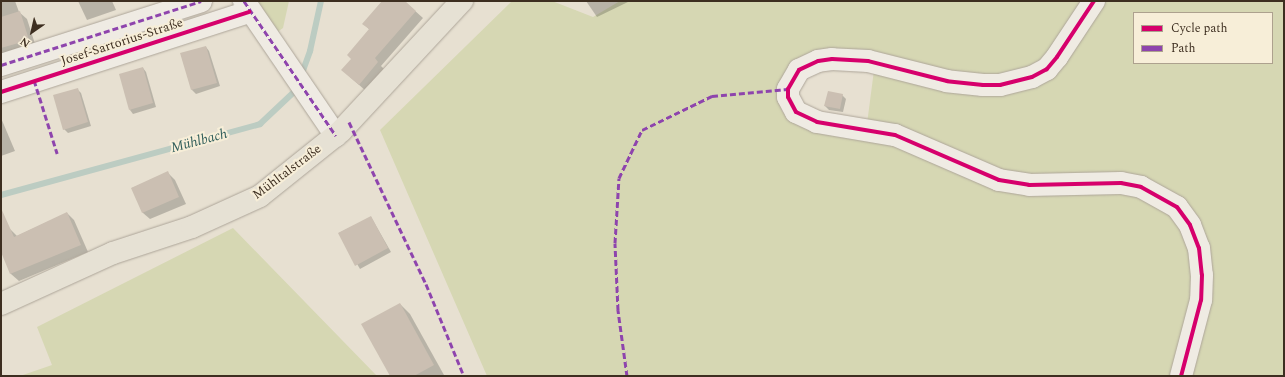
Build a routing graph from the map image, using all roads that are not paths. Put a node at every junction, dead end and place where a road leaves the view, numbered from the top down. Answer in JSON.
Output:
{"nodes":[{"id":1,"x":201,"y":1,"type":"edge"},
{"id":2,"x":462,"y":1,"type":"edge"},
{"id":3,"x":1094,"y":1,"type":"edge"},
{"id":4,"x":246,"y":6,"type":"edge"},
{"id":5,"x":1,"y":65,"type":"edge"},
{"id":6,"x":1,"y":92,"type":"edge"},
{"id":7,"x":336,"y":136,"type":"junction"},
{"id":8,"x":1,"y":304,"type":"edge"},
{"id":9,"x":1181,"y":376,"type":"edge"}],
"edges":[{"from":1,"to":5,"type":"street","name":"Josef-Sartorius-Straße"},
{"from":2,"to":7,"type":"main road","name":"Mühltalstraße"},
{"from":3,"to":9,"type":"street"},
{"from":4,"to":6,"type":"street","name":"Josef-Sartorius-Straße"},
{"from":4,"to":7,"type":"street","name":"Josef-Sartorius-Straße"},
{"from":7,"to":8,"type":"main road","name":"Mühltalstraße"}]}
